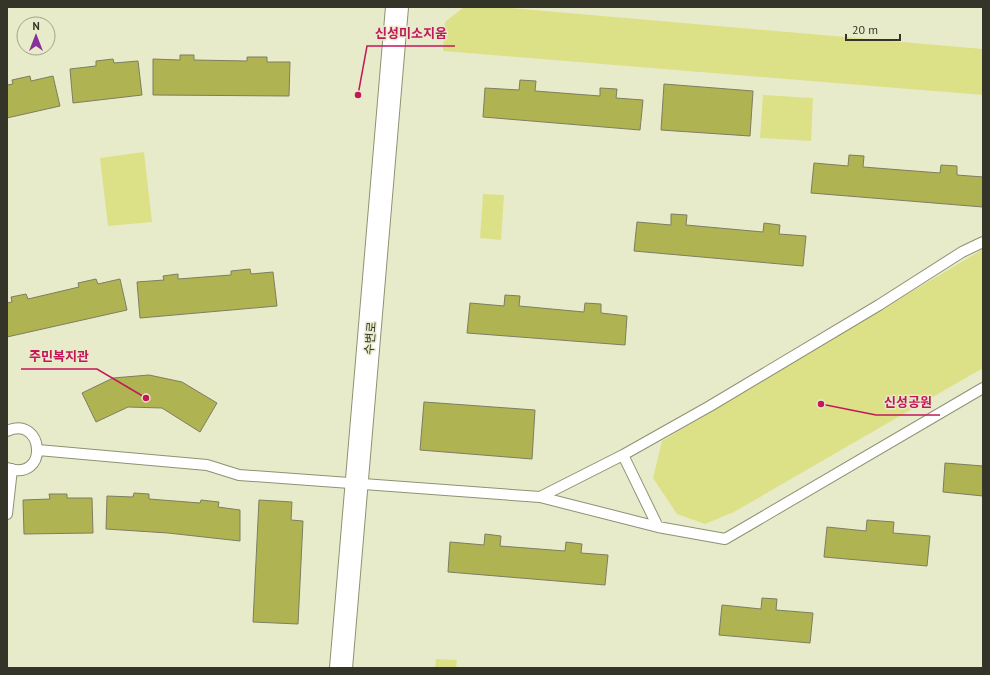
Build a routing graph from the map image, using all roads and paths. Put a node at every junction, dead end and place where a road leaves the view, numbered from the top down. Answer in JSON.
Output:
{"nodes":[{"id":1,"x":397,"y":7,"type":"edge"},
{"id":2,"x":983,"y":242,"type":"edge"},
{"id":3,"x":983,"y":388,"type":"edge"},
{"id":4,"x":7,"y":431,"type":"edge"},
{"id":5,"x":38,"y":450,"type":"junction"},
{"id":6,"x":623,"y":455,"type":"junction"},
{"id":7,"x":10,"y":469,"type":"edge"},
{"id":8,"x":358,"y":484,"type":"junction"},
{"id":9,"x":540,"y":497,"type":"junction"},
{"id":10,"x":7,"y":514,"type":"edge"},
{"id":11,"x":658,"y":527,"type":"junction"},
{"id":12,"x":341,"y":668,"type":"edge"}],
"edges":[{"from":1,"to":8,"type":"main road","name":"수변로"},
{"from":2,"to":6,"type":"lane"},
{"from":3,"to":11,"type":"lane"},
{"from":4,"to":5,"type":"lane"},
{"from":5,"to":7,"type":"lane"},
{"from":5,"to":8,"type":"lane"},
{"from":6,"to":9,"type":"lane"},
{"from":6,"to":11,"type":"lane"},
{"from":7,"to":10,"type":"lane"},
{"from":8,"to":9,"type":"lane"},
{"from":8,"to":12,"type":"main road","name":"수변로"},
{"from":9,"to":11,"type":"lane"}]}
